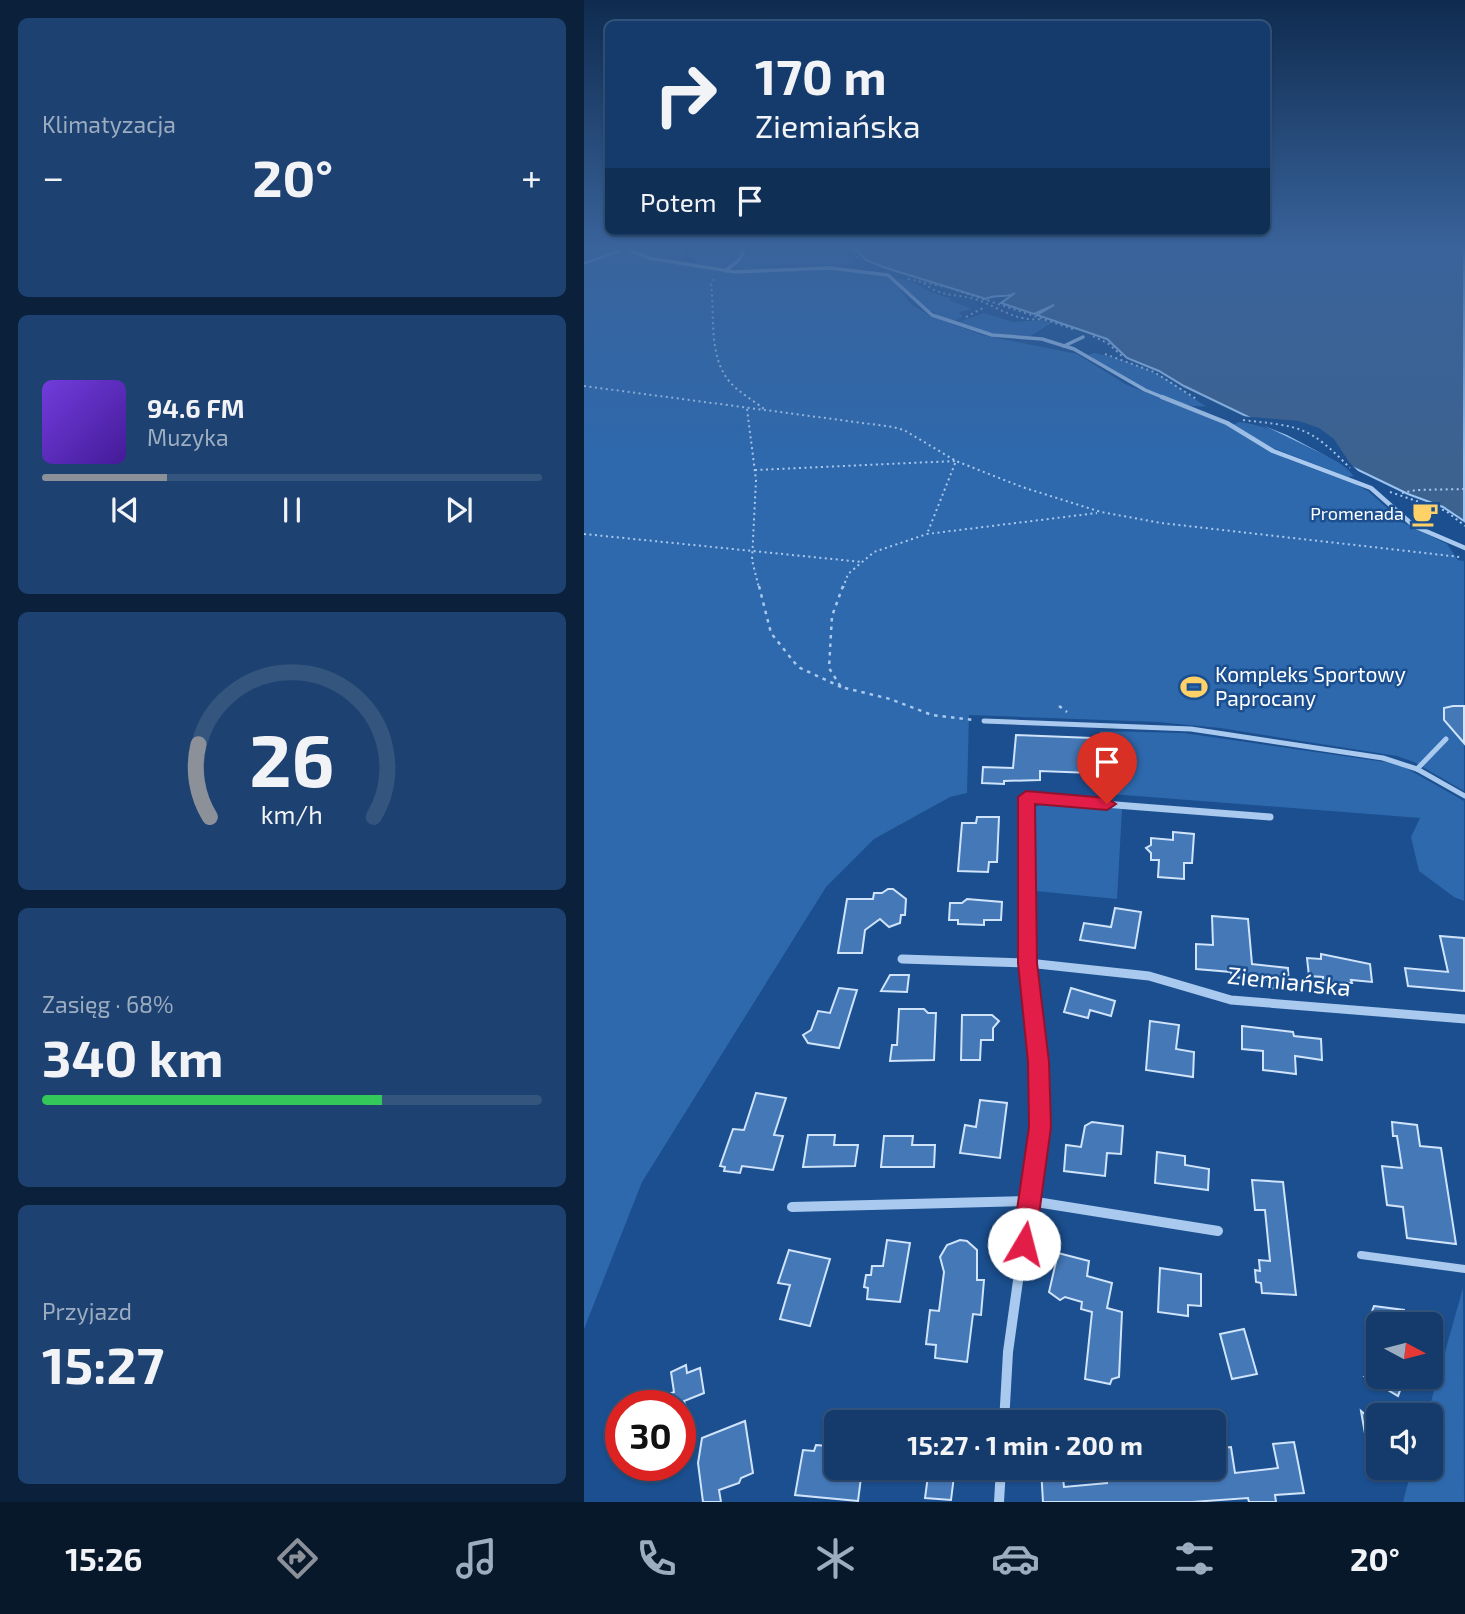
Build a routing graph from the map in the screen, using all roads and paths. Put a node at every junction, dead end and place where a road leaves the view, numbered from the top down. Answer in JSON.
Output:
{"nodes":[{"id":1,"x":715,"y":318,"type":"edge"},
{"id":2,"x":941,"y":318,"type":"edge"},
{"id":3,"x":1020,"y":318,"type":"edge"},
{"id":4,"x":1044,"y":319,"type":"joint"},
{"id":5,"x":1085,"y":335,"type":"junction"},
{"id":6,"x":1065,"y":346,"type":"junction"},
{"id":7,"x":1100,"y":353,"type":"dead end"},
{"id":8,"x":1124,"y":358,"type":"junction"},
{"id":9,"x":584,"y":386,"type":"edge"},
{"id":10,"x":1203,"y":403,"type":"dead end"},
{"id":11,"x":747,"y":409,"type":"junction"},
{"id":12,"x":767,"y":411,"type":"junction"},
{"id":13,"x":1244,"y":420,"type":"dead end"},
{"id":14,"x":956,"y":461,"type":"junction"},
{"id":15,"x":1351,"y":469,"type":"dead end"},
{"id":16,"x":755,"y":470,"type":"junction"},
{"id":17,"x":1371,"y":488,"type":"junction"},
{"id":18,"x":1464,"y":489,"type":"edge"},
{"id":19,"x":1400,"y":494,"type":"junction"},
{"id":20,"x":1101,"y":512,"type":"junction"},
{"id":21,"x":1464,"y":526,"type":"edge"},
{"id":22,"x":584,"y":534,"type":"edge"},
{"id":23,"x":927,"y":534,"type":"junction"},
{"id":24,"x":1464,"y":548,"type":"edge"},
{"id":25,"x":753,"y":550,"type":"junction"},
{"id":26,"x":1464,"y":558,"type":"edge"},
{"id":27,"x":862,"y":562,"type":"junction"},
{"id":28,"x":841,"y":687,"type":"junction"},
{"id":29,"x":1059,"y":706,"type":"dead end"},
{"id":30,"x":1073,"y":715,"type":"dead end"},
{"id":31,"x":984,"y":721,"type":"joint"},
{"id":32,"x":1446,"y":738,"type":"dead end"},
{"id":33,"x":1417,"y":769,"type":"junction"},
{"id":34,"x":1464,"y":796,"type":"edge"},
{"id":35,"x":1269,"y":817,"type":"dead end"},
{"id":36,"x":902,"y":959,"type":"dead end"},
{"id":37,"x":1028,"y":963,"type":"junction"},
{"id":38,"x":1464,"y":1019,"type":"edge"},
{"id":39,"x":1030,"y":1201,"type":"junction"},
{"id":40,"x":792,"y":1207,"type":"dead end"},
{"id":41,"x":1219,"y":1231,"type":"dead end"},
{"id":42,"x":1360,"y":1255,"type":"dead end"},
{"id":43,"x":1464,"y":1269,"type":"edge"},
{"id":44,"x":1005,"y":1410,"type":"edge"},
{"id":45,"x":1000,"y":1480,"type":"edge"},
{"id":46,"x":999,"y":1502,"type":"edge"}],
"edges":[{"from":1,"to":12,"type":"path"},
{"from":2,"to":6,"type":"lane"},
{"from":3,"to":4,"type":"path"},
{"from":4,"to":5,"type":"path"},
{"from":5,"to":6,"type":"lane"},
{"from":5,"to":8,"type":"path"},
{"from":6,"to":17,"type":"lane"},
{"from":7,"to":8,"type":"path"},
{"from":8,"to":10,"type":"path"},
{"from":9,"to":11,"type":"path"},
{"from":11,"to":12,"type":"path"},
{"from":11,"to":16,"type":"path"},
{"from":12,"to":14,"type":"path"},
{"from":13,"to":15,"type":"path"},
{"from":14,"to":16,"type":"path"},
{"from":14,"to":20,"type":"path"},
{"from":14,"to":23,"type":"path"},
{"from":16,"to":25,"type":"path"},
{"from":17,"to":19,"type":"path"},
{"from":17,"to":24,"type":"lane"},
{"from":18,"to":19,"type":"path"},
{"from":19,"to":21,"type":"path"},
{"from":20,"to":23,"type":"path"},
{"from":20,"to":26,"type":"path"},
{"from":22,"to":25,"type":"path"},
{"from":23,"to":27,"type":"path"},
{"from":25,"to":27,"type":"path"},
{"from":25,"to":28,"type":"path"},
{"from":27,"to":28,"type":"path"},
{"from":28,"to":31,"type":"path"},
{"from":29,"to":30,"type":"path"},
{"from":31,"to":33,"type":"lane"},
{"from":32,"to":33,"type":"lane"},
{"from":33,"to":34,"type":"lane"},
{"from":35,"to":37,"type":"street"},
{"from":36,"to":37,"type":"street","name":"Ziemiańska"},
{"from":37,"to":38,"type":"street","name":"Ziemiańska"},
{"from":37,"to":39,"type":"street"},
{"from":39,"to":40,"type":"street"},
{"from":39,"to":41,"type":"street"},
{"from":39,"to":44,"type":"street"},
{"from":42,"to":43,"type":"lane"},
{"from":45,"to":46,"type":"street"}]}
